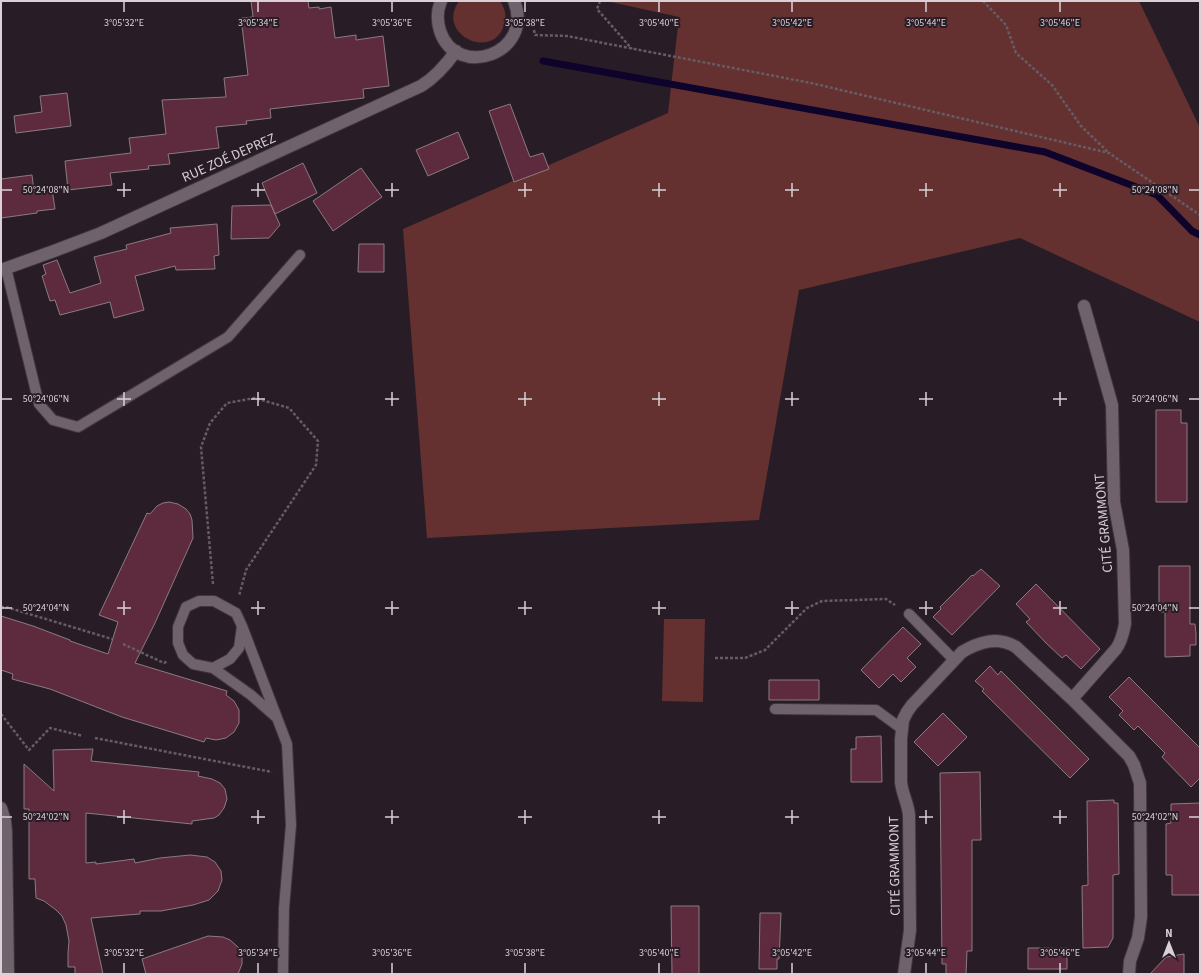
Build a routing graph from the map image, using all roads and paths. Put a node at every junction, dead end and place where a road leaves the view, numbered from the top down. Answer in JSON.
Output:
{"nodes":[{"id":1,"x":441,"y":1,"type":"edge"},
{"id":2,"x":600,"y":1,"type":"edge"},
{"id":3,"x":983,"y":1,"type":"edge"},
{"id":4,"x":515,"y":5,"type":"edge"},
{"id":5,"x":633,"y":49,"type":"junction"},
{"id":6,"x":456,"y":51,"type":"junction"},
{"id":7,"x":1109,"y":153,"type":"junction"},
{"id":8,"x":1200,"y":215,"type":"edge"},
{"id":9,"x":300,"y":255,"type":"dead end"},
{"id":10,"x":4,"y":269,"type":"edge"},
{"id":11,"x":1084,"y":306,"type":"dead end"},
{"id":12,"x":214,"y":601,"type":"junction"},
{"id":13,"x":1,"y":607,"type":"edge"},
{"id":14,"x":236,"y":613,"type":"junction"},
{"id":15,"x":909,"y":614,"type":"joint"},
{"id":16,"x":242,"y":626,"type":"junction"},
{"id":17,"x":112,"y":639,"type":"dead end"},
{"id":18,"x":123,"y":644,"type":"dead end"},
{"id":19,"x":183,"y":655,"type":"junction"},
{"id":20,"x":715,"y":658,"type":"dead end"},
{"id":21,"x":954,"y":660,"type":"junction"},
{"id":22,"x":213,"y":668,"type":"junction"},
{"id":23,"x":1072,"y":700,"type":"junction"},
{"id":24,"x":775,"y":708,"type":"dead end"},
{"id":25,"x":1,"y":714,"type":"edge"},
{"id":26,"x":278,"y":719,"type":"junction"},
{"id":27,"x":902,"y":729,"type":"junction"},
{"id":28,"x":83,"y":736,"type":"dead end"},
{"id":29,"x":95,"y":738,"type":"dead end"},
{"id":30,"x":289,"y":775,"type":"junction"},
{"id":31,"x":1,"y":808,"type":"edge"},
{"id":32,"x":8,"y":974,"type":"edge"},
{"id":33,"x":282,"y":974,"type":"edge"},
{"id":34,"x":904,"y":974,"type":"edge"},
{"id":35,"x":1129,"y":974,"type":"edge"}],
"edges":[{"from":1,"to":6,"type":"street"},
{"from":2,"to":5,"type":"path"},
{"from":3,"to":7,"type":"path"},
{"from":4,"to":5,"type":"path"},
{"from":4,"to":6,"type":"street"},
{"from":5,"to":7,"type":"path"},
{"from":6,"to":10,"type":"street","name":"RUE ZOÉ DEPREZ"},
{"from":7,"to":8,"type":"path"},
{"from":9,"to":10,"type":"lane"},
{"from":11,"to":23,"type":"street","name":"CITÉ GRAMMONT"},
{"from":12,"to":14,"type":"lane"},
{"from":12,"to":14,"type":"path"},
{"from":12,"to":19,"type":"lane"},
{"from":13,"to":17,"type":"path"},
{"from":14,"to":16,"type":"lane"},
{"from":15,"to":20,"type":"path"},
{"from":15,"to":21,"type":"lane"},
{"from":16,"to":22,"type":"lane"},
{"from":16,"to":26,"type":"lane"},
{"from":18,"to":19,"type":"path"},
{"from":19,"to":22,"type":"lane"},
{"from":21,"to":23,"type":"street","name":"CITÉ GRAMMONT"},
{"from":21,"to":27,"type":"street","name":"CITÉ GRAMMONT"},
{"from":22,"to":26,"type":"lane"},
{"from":23,"to":35,"type":"street","name":"CITÉ GRAMMONT"},
{"from":24,"to":27,"type":"lane"},
{"from":25,"to":28,"type":"path"},
{"from":26,"to":30,"type":"lane"},
{"from":27,"to":34,"type":"street","name":"CITÉ GRAMMONT"},
{"from":29,"to":30,"type":"path"},
{"from":30,"to":33,"type":"lane"},
{"from":31,"to":32,"type":"street"}]}
